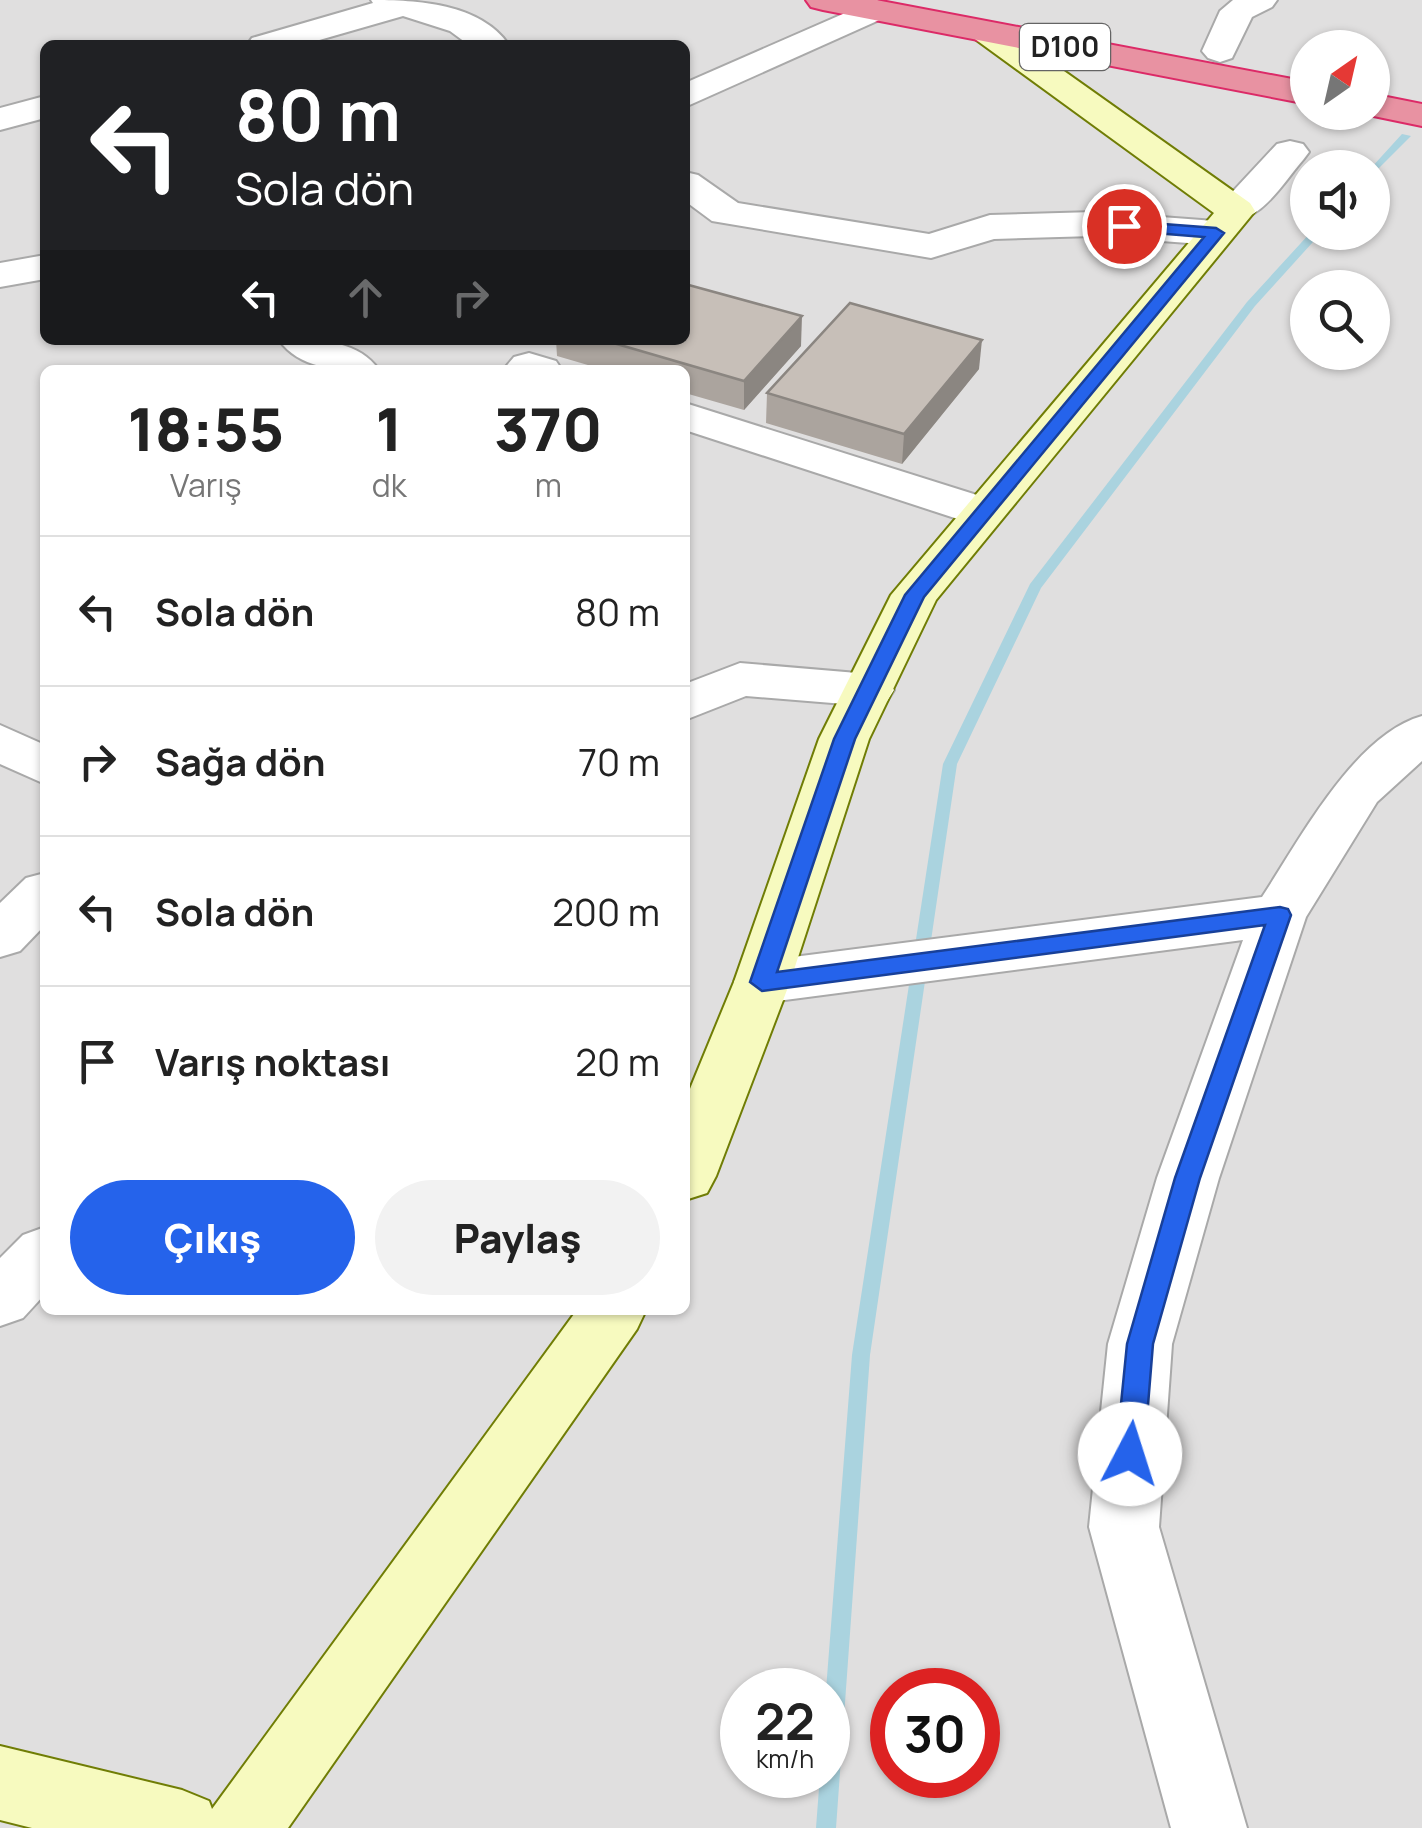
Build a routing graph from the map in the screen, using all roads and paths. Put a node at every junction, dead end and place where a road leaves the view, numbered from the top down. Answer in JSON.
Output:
{"nodes":[{"id":1,"x":823,"y":0,"type":"edge"},
{"id":2,"x":958,"y":0,"type":"edge"},
{"id":3,"x":1260,"y":0,"type":"edge"},
{"id":4,"x":396,"y":3,"type":"edge"},
{"id":5,"x":874,"y":10,"type":"junction"},
{"id":6,"x":986,"y":32,"type":"junction"},
{"id":7,"x":280,"y":40,"type":"edge"},
{"id":8,"x":485,"y":40,"type":"edge"},
{"id":9,"x":1220,"y":51,"type":"junction"},
{"id":10,"x":1290,"y":64,"type":"edge"},
{"id":11,"x":1390,"y":82,"type":"edge"},
{"id":12,"x":1422,"y":88,"type":"edge"},
{"id":13,"x":1290,"y":90,"type":"edge"},
{"id":14,"x":690,"y":94,"type":"edge"},
{"id":15,"x":40,"y":108,"type":"edge"},
{"id":16,"x":1390,"y":109,"type":"edge"},
{"id":17,"x":1422,"y":115,"type":"edge"},
{"id":18,"x":0,"y":119,"type":"edge"},
{"id":19,"x":1290,"y":152,"type":"dead end"},
{"id":20,"x":690,"y":187,"type":"edge"},
{"id":21,"x":1226,"y":222,"type":"junction"},
{"id":22,"x":40,"y":269,"type":"edge"},
{"id":23,"x":0,"y":275,"type":"edge"},
{"id":24,"x":310,"y":345,"type":"edge"},
{"id":25,"x":348,"y":365,"type":"edge"},
{"id":26,"x":690,"y":418,"type":"edge"},
{"id":27,"x":983,"y":512,"type":"junction"},
{"id":28,"x":869,"y":690,"type":"junction"},
{"id":29,"x":690,"y":702,"type":"edge"},
{"id":30,"x":1422,"y":733,"type":"edge"},
{"id":31,"x":0,"y":742,"type":"edge"},
{"id":32,"x":40,"y":764,"type":"edge"},
{"id":33,"x":40,"y":897,"type":"edge"},
{"id":34,"x":1280,"y":915,"type":"junction"},
{"id":35,"x":0,"y":938,"type":"edge"},
{"id":36,"x":762,"y":982,"type":"junction"},
{"id":37,"x":690,"y":1163,"type":"edge"},
{"id":38,"x":40,"y":1259,"type":"edge"},
{"id":39,"x":0,"y":1298,"type":"edge"},
{"id":40,"x":610,"y":1315,"type":"edge"},
{"id":41,"x":0,"y":1783,"type":"edge"},
{"id":42,"x":182,"y":1828,"type":"edge"},
{"id":43,"x":242,"y":1828,"type":"edge"},
{"id":44,"x":1210,"y":1828,"type":"edge"}],
"edges":[{"from":1,"to":5,"type":"highway","number":"D100"},
{"from":2,"to":9,"type":"highway","number":"D100"},
{"from":3,"to":9,"type":"street"},
{"from":4,"to":7,"type":"street"},
{"from":4,"to":8,"type":"street"},
{"from":5,"to":6,"type":"highway","number":"D100"},
{"from":5,"to":14,"type":"street"},
{"from":6,"to":13,"type":"highway","number":"D100"},
{"from":6,"to":21,"type":"street"},
{"from":9,"to":10,"type":"highway","number":"D100"},
{"from":11,"to":12,"type":"highway"},
{"from":15,"to":18,"type":"street"},
{"from":16,"to":17,"type":"highway"},
{"from":19,"to":21,"type":"street"},
{"from":20,"to":21,"type":"street"},
{"from":21,"to":27,"type":"street"},
{"from":22,"to":23,"type":"street"},
{"from":24,"to":25,"type":"street"},
{"from":26,"to":27,"type":"street"},
{"from":27,"to":28,"type":"street"},
{"from":28,"to":29,"type":"street"},
{"from":28,"to":36,"type":"street"},
{"from":30,"to":34,"type":"street"},
{"from":31,"to":32,"type":"street"},
{"from":33,"to":35,"type":"street"},
{"from":34,"to":36,"type":"street"},
{"from":34,"to":44,"type":"street"},
{"from":36,"to":37,"type":"street"},
{"from":38,"to":39,"type":"street"},
{"from":40,"to":43,"type":"street"},
{"from":41,"to":42,"type":"street"}]}
